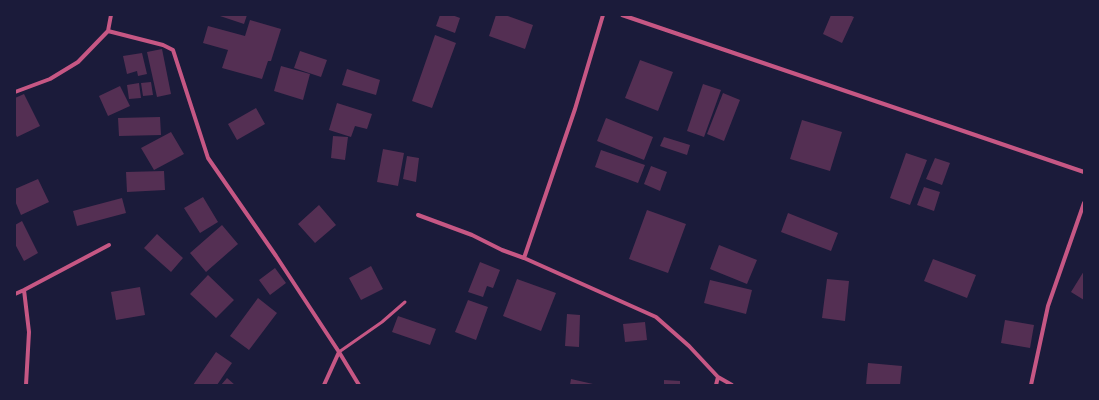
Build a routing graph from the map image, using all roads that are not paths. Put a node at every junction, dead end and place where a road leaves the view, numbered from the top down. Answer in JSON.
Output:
{"nodes":[{"id":1,"x":111,"y":15,"type":"edge"},
{"id":2,"x":603,"y":15,"type":"edge"},
{"id":3,"x":622,"y":15,"type":"edge"},
{"id":4,"x":108,"y":31,"type":"junction"},
{"id":5,"x":15,"y":92,"type":"edge"},
{"id":6,"x":1084,"y":172,"type":"edge"},
{"id":7,"x":1084,"y":203,"type":"edge"},
{"id":8,"x":418,"y":215,"type":"dead end"},
{"id":9,"x":109,"y":245,"type":"dead end"},
{"id":10,"x":524,"y":258,"type":"junction"},
{"id":11,"x":24,"y":290,"type":"junction"},
{"id":12,"x":15,"y":294,"type":"edge"},
{"id":13,"x":405,"y":302,"type":"dead end"},
{"id":14,"x":339,"y":352,"type":"junction"},
{"id":15,"x":718,"y":377,"type":"junction"},
{"id":16,"x":26,"y":385,"type":"edge"},
{"id":17,"x":324,"y":385,"type":"edge"},
{"id":18,"x":359,"y":385,"type":"edge"},
{"id":19,"x":716,"y":385,"type":"edge"},
{"id":20,"x":732,"y":385,"type":"edge"},
{"id":21,"x":1031,"y":385,"type":"edge"}],
"edges":[{"from":1,"to":4,"type":"street"},
{"from":2,"to":10,"type":"street"},
{"from":3,"to":6,"type":"street"},
{"from":4,"to":5,"type":"street"},
{"from":4,"to":14,"type":"street"},
{"from":7,"to":21,"type":"street"},
{"from":8,"to":10,"type":"street"},
{"from":9,"to":11,"type":"street"},
{"from":10,"to":15,"type":"street"},
{"from":11,"to":12,"type":"street"},
{"from":11,"to":16,"type":"street"},
{"from":13,"to":14,"type":"lane"},
{"from":14,"to":17,"type":"street"},
{"from":14,"to":18,"type":"street"},
{"from":15,"to":19,"type":"street"},
{"from":15,"to":20,"type":"street"}]}
